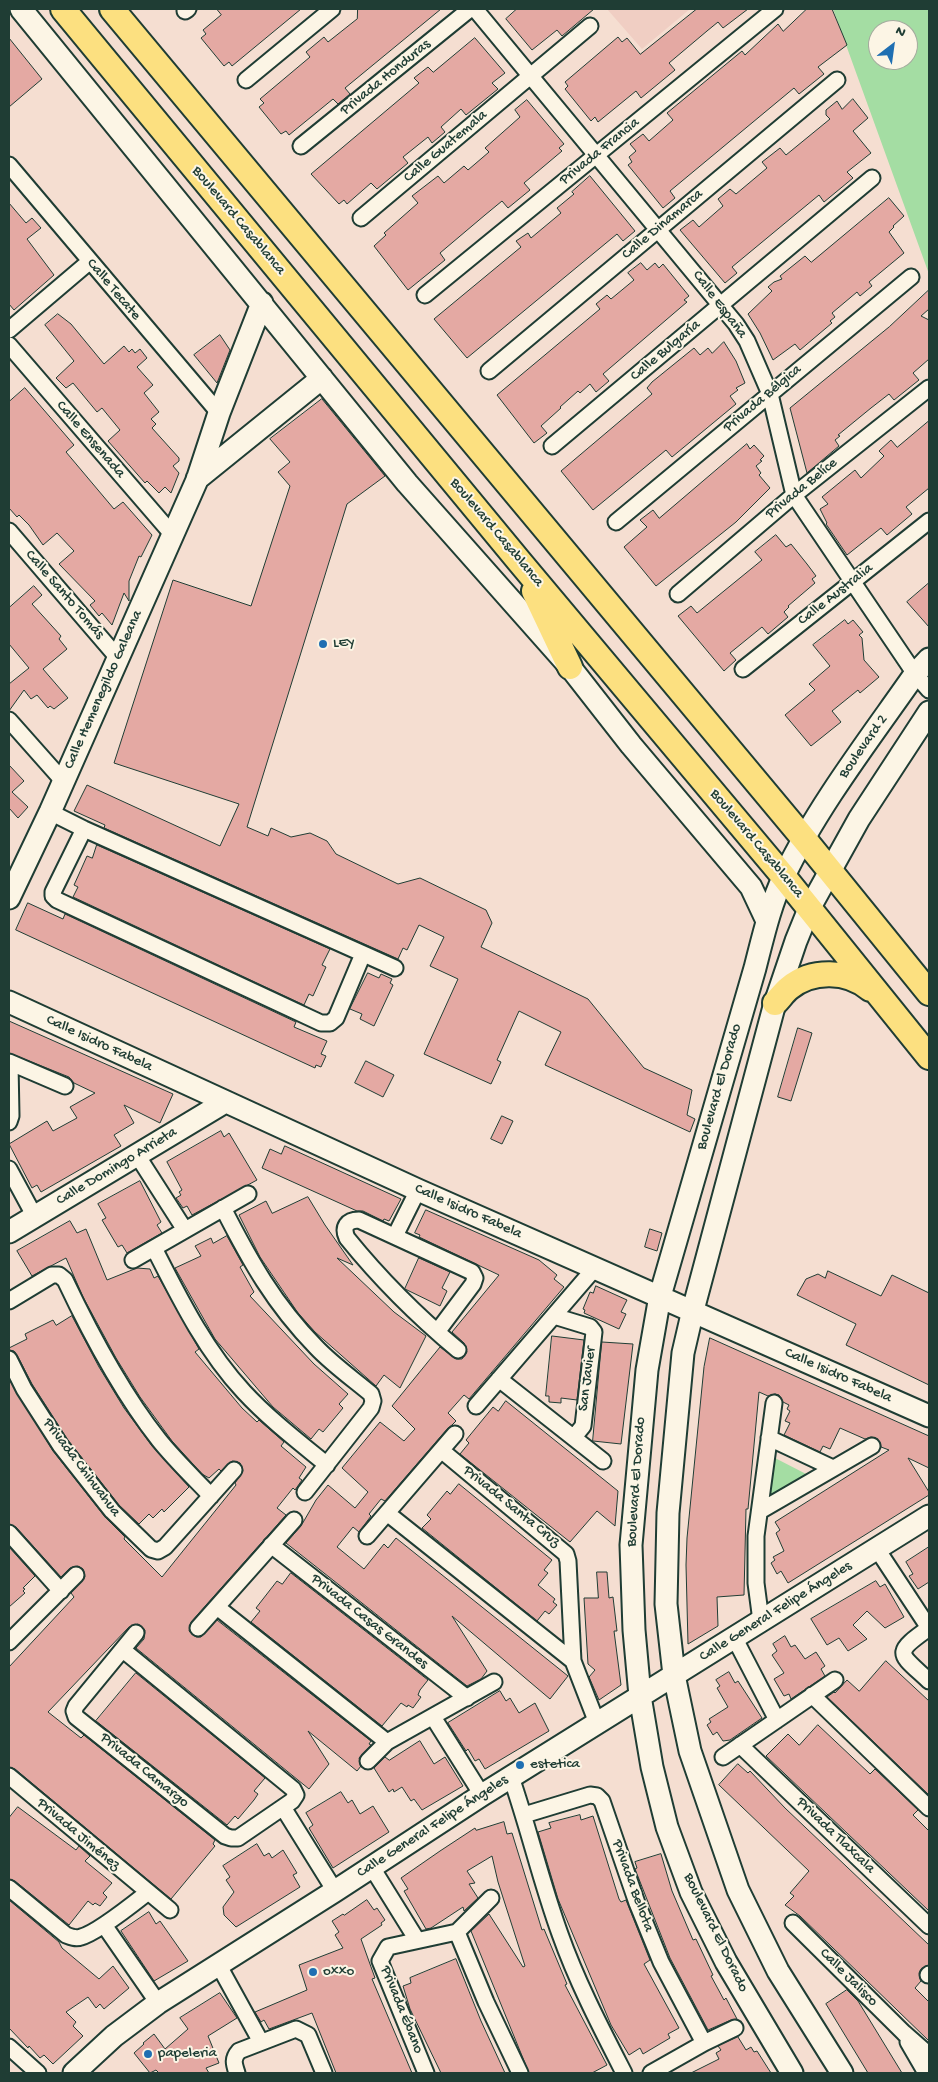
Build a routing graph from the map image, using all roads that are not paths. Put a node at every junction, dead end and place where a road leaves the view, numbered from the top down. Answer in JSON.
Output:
{"nodes":[{"id":1,"x":21,"y":9,"type":"edge"},
{"id":2,"x":63,"y":9,"type":"edge"},
{"id":3,"x":112,"y":9,"type":"edge"},
{"id":4,"x":332,"y":9,"type":"edge"},
{"id":5,"x":470,"y":9,"type":"edge"},
{"id":6,"x":475,"y":9,"type":"edge"},
{"id":7,"x":775,"y":9,"type":"edge"},
{"id":8,"x":590,"y":26,"type":"dead end"},
{"id":9,"x":531,"y":76,"type":"junction"},
{"id":10,"x":246,"y":80,"type":"dead end"},
{"id":11,"x":837,"y":80,"type":"dead end"},
{"id":12,"x":302,"y":146,"type":"dead end"},
{"id":13,"x":597,"y":155,"type":"junction"},
{"id":14,"x":9,"y":165,"type":"edge"},
{"id":15,"x":872,"y":178,"type":"dead end"},
{"id":16,"x":361,"y":218,"type":"dead end"},
{"id":17,"x":658,"y":229,"type":"junction"},
{"id":18,"x":89,"y":262,"type":"junction"},
{"id":19,"x":911,"y":277,"type":"dead end"},
{"id":20,"x":425,"y":295,"type":"dead end"},
{"id":21,"x":262,"y":302,"type":"junction"},
{"id":22,"x":721,"y":305,"type":"junction"},
{"id":23,"x":9,"y":330,"type":"edge"},
{"id":24,"x":9,"y":345,"type":"edge"},
{"id":25,"x":489,"y":371,"type":"dead end"},
{"id":26,"x":322,"y":378,"type":"junction"},
{"id":27,"x":929,"y":388,"type":"edge"},
{"id":28,"x":770,"y":394,"type":"junction"},
{"id":29,"x":219,"y":413,"type":"junction"},
{"id":30,"x":552,"y":446,"type":"dead end"},
{"id":31,"x":197,"y":480,"type":"junction"},
{"id":32,"x":794,"y":495,"type":"junction"},
{"id":33,"x":616,"y":522,"type":"dead end"},
{"id":34,"x":928,"y":525,"type":"edge"},
{"id":35,"x":9,"y":531,"type":"edge"},
{"id":36,"x":172,"y":534,"type":"junction"},
{"id":37,"x":519,"y":561,"type":"junction"},
{"id":38,"x":852,"y":582,"type":"junction"},
{"id":39,"x":678,"y":594,"type":"dead end"},
{"id":40,"x":118,"y":658,"type":"junction"},
{"id":41,"x":922,"y":666,"type":"edge"},
{"id":42,"x":570,"y":667,"type":"junction"},
{"id":43,"x":743,"y":669,"type":"dead end"},
{"id":44,"x":929,"y":690,"type":"edge"},
{"id":45,"x":929,"y":712,"type":"edge"},
{"id":46,"x":9,"y":720,"type":"edge"},
{"id":47,"x":64,"y":782,"type":"junction"},
{"id":48,"x":50,"y":812,"type":"junction"},
{"id":49,"x":84,"y":829,"type":"junction"},
{"id":50,"x":804,"y":840,"type":"junction"},
{"id":51,"x":830,"y":872,"type":"junction"},
{"id":52,"x":784,"y":877,"type":"junction"},
{"id":53,"x":9,"y":898,"type":"edge"},
{"id":54,"x":809,"y":909,"type":"junction"},
{"id":55,"x":767,"y":921,"type":"junction"},
{"id":56,"x":364,"y":954,"type":"junction"},
{"id":57,"x":395,"y":968,"type":"dead end"},
{"id":58,"x":929,"y":993,"type":"edge"},
{"id":59,"x":879,"y":996,"type":"junction"},
{"id":60,"x":9,"y":1002,"type":"edge"},
{"id":61,"x":776,"y":1003,"type":"junction"},
{"id":62,"x":929,"y":1057,"type":"edge"},
{"id":63,"x":9,"y":1062,"type":"edge"},
{"id":64,"x":65,"y":1086,"type":"dead end"},
{"id":65,"x":225,"y":1102,"type":"junction"},
{"id":66,"x":9,"y":1122,"type":"edge"},
{"id":67,"x":137,"y":1156,"type":"junction"},
{"id":68,"x":9,"y":1169,"type":"edge"},
{"id":69,"x":418,"y":1190,"type":"junction"},
{"id":70,"x":248,"y":1194,"type":"dead end"},
{"id":71,"x":222,"y":1208,"type":"junction"},
{"id":72,"x":35,"y":1217,"type":"junction"},
{"id":73,"x":185,"y":1230,"type":"junction"},
{"id":74,"x":9,"y":1232,"type":"edge"},
{"id":75,"x":395,"y":1236,"type":"junction"},
{"id":76,"x":154,"y":1248,"type":"junction"},
{"id":77,"x":133,"y":1260,"type":"dead end"},
{"id":78,"x":594,"y":1269,"type":"junction"},
{"id":79,"x":11,"y":1294,"type":"edge"},
{"id":80,"x":660,"y":1296,"type":"junction"},
{"id":81,"x":692,"y":1310,"type":"junction"},
{"id":82,"x":554,"y":1316,"type":"junction"},
{"id":83,"x":436,"y":1332,"type":"junction"},
{"id":84,"x":458,"y":1350,"type":"dead end"},
{"id":85,"x":9,"y":1360,"type":"edge"},
{"id":86,"x":499,"y":1379,"type":"junction"},
{"id":87,"x":774,"y":1403,"type":"dead end"},
{"id":88,"x":476,"y":1406,"type":"dead end"},
{"id":89,"x":929,"y":1416,"type":"edge"},
{"id":90,"x":455,"y":1434,"type":"dead end"},
{"id":91,"x":574,"y":1437,"type":"junction"},
{"id":92,"x":770,"y":1438,"type":"junction"},
{"id":93,"x":872,"y":1446,"type":"dead end"},
{"id":94,"x":441,"y":1450,"type":"junction"},
{"id":95,"x":603,"y":1461,"type":"dead end"},
{"id":96,"x":327,"y":1465,"type":"junction"},
{"id":97,"x":833,"y":1468,"type":"junction"},
{"id":98,"x":234,"y":1470,"type":"dead end"},
{"id":99,"x":305,"y":1492,"type":"dead end"},
{"id":100,"x":211,"y":1496,"type":"junction"},
{"id":101,"x":760,"y":1511,"type":"junction"},
{"id":102,"x":387,"y":1513,"type":"junction"},
{"id":103,"x":929,"y":1516,"type":"edge"},
{"id":104,"x":294,"y":1520,"type":"dead end"},
{"id":105,"x":9,"y":1533,"type":"edge"},
{"id":106,"x":367,"y":1536,"type":"dead end"},
{"id":107,"x":271,"y":1545,"type":"junction"},
{"id":108,"x":877,"y":1549,"type":"junction"},
{"id":109,"x":76,"y":1575,"type":"dead end"},
{"id":110,"x":61,"y":1592,"type":"junction"},
{"id":111,"x":217,"y":1607,"type":"junction"},
{"id":112,"x":762,"y":1621,"type":"junction"},
{"id":113,"x":198,"y":1628,"type":"dead end"},
{"id":114,"x":929,"y":1628,"type":"edge"},
{"id":115,"x":136,"y":1633,"type":"dead end"},
{"id":116,"x":735,"y":1639,"type":"junction"},
{"id":117,"x":9,"y":1642,"type":"edge"},
{"id":118,"x":122,"y":1650,"type":"junction"},
{"id":119,"x":573,"y":1662,"type":"junction"},
{"id":120,"x":674,"y":1675,"type":"junction"},
{"id":121,"x":835,"y":1680,"type":"dead end"},
{"id":122,"x":929,"y":1681,"type":"edge"},
{"id":123,"x":494,"y":1682,"type":"dead end"},
{"id":124,"x":812,"y":1695,"type":"junction"},
{"id":125,"x":640,"y":1696,"type":"junction"},
{"id":126,"x":467,"y":1698,"type":"junction"},
{"id":127,"x":433,"y":1717,"type":"junction"},
{"id":128,"x":777,"y":1720,"type":"junction"},
{"id":129,"x":597,"y":1723,"type":"junction"},
{"id":130,"x":387,"y":1742,"type":"junction"},
{"id":131,"x":740,"y":1745,"type":"junction"},
{"id":132,"x":723,"y":1757,"type":"dead end"},
{"id":133,"x":368,"y":1760,"type":"dead end"},
{"id":134,"x":9,"y":1776,"type":"edge"},
{"id":135,"x":510,"y":1777,"type":"junction"},
{"id":136,"x":482,"y":1795,"type":"junction"},
{"id":137,"x":929,"y":1808,"type":"edge"},
{"id":138,"x":284,"y":1809,"type":"junction"},
{"id":139,"x":524,"y":1815,"type":"junction"},
{"id":140,"x":371,"y":1866,"type":"junction"},
{"id":141,"x":9,"y":1888,"type":"edge"},
{"id":142,"x":335,"y":1891,"type":"junction"},
{"id":143,"x":148,"y":1893,"type":"junction"},
{"id":144,"x":490,"y":1898,"type":"dead end"},
{"id":145,"x":170,"y":1910,"type":"dead end"},
{"id":146,"x":793,"y":1923,"type":"dead end"},
{"id":147,"x":104,"y":1925,"type":"junction"},
{"id":148,"x":929,"y":1926,"type":"edge"},
{"id":149,"x":457,"y":1932,"type":"junction"},
{"id":150,"x":416,"y":1940,"type":"junction"},
{"id":151,"x":218,"y":1964,"type":"junction"},
{"id":152,"x":158,"y":2002,"type":"junction"},
{"id":153,"x":735,"y":2028,"type":"dead end"},
{"id":154,"x":904,"y":2033,"type":"junction"},
{"id":155,"x":261,"y":2042,"type":"junction"},
{"id":156,"x":704,"y":2042,"type":"junction"},
{"id":157,"x":9,"y":2047,"type":"edge"},
{"id":158,"x":929,"y":2054,"type":"edge"},
{"id":159,"x":38,"y":2073,"type":"edge"},
{"id":160,"x":74,"y":2073,"type":"edge"},
{"id":161,"x":237,"y":2073,"type":"edge"},
{"id":162,"x":324,"y":2073,"type":"edge"},
{"id":163,"x":426,"y":2073,"type":"edge"},
{"id":164,"x":520,"y":2073,"type":"edge"},
{"id":165,"x":624,"y":2073,"type":"edge"},
{"id":166,"x":651,"y":2073,"type":"edge"},
{"id":167,"x":792,"y":2073,"type":"edge"},
{"id":168,"x":842,"y":2073,"type":"edge"},
{"id":169,"x":926,"y":2073,"type":"edge"}],
"edges":[{"from":1,"to":21,"type":"main road"},
{"from":2,"to":37,"type":"main road","name":"Boulevard Casablanca"},
{"from":3,"to":50,"type":"main road"},
{"from":4,"to":10,"type":"street"},
{"from":5,"to":12,"type":"street","name":"Privada Honduras"},
{"from":6,"to":9,"type":"street","name":"Calle España"},
{"from":7,"to":13,"type":"street","name":"Privada Francia"},
{"from":8,"to":9,"type":"street","name":"Calle Guatemala"},
{"from":9,"to":13,"type":"street","name":"Calle España"},
{"from":9,"to":16,"type":"street","name":"Calle Guatemala"},
{"from":11,"to":17,"type":"street","name":"Calle Dinamarca"},
{"from":13,"to":17,"type":"street","name":"Calle España"},
{"from":13,"to":20,"type":"street","name":"Privada Francia"},
{"from":14,"to":18,"type":"street","name":"Calle Tecate"},
{"from":15,"to":22,"type":"street","name":"Calle Bulgaría"},
{"from":17,"to":22,"type":"street","name":"Calle España"},
{"from":17,"to":25,"type":"street","name":"Calle Dinamarca"},
{"from":18,"to":23,"type":"street"},
{"from":18,"to":29,"type":"street","name":"Calle Tecate"},
{"from":19,"to":28,"type":"street","name":"Privada Bélgica"},
{"from":21,"to":26,"type":"main road"},
{"from":21,"to":29,"type":"main road","name":"Calle Hemenegildo Galeana"},
{"from":22,"to":28,"type":"street","name":"Calle España"},
{"from":22,"to":30,"type":"street","name":"Calle Bulgaría"},
{"from":24,"to":36,"type":"street","name":"Calle Ensenada"},
{"from":26,"to":31,"type":"main road","name":"Calle Hemenegildo Galeana"},
{"from":26,"to":42,"type":"main road"},
{"from":27,"to":32,"type":"street","name":"Privada Belíce"},
{"from":28,"to":32,"type":"street","name":"Calle España"},
{"from":28,"to":33,"type":"street","name":"Privada Bélgica"},
{"from":29,"to":31,"type":"main road","name":"Calle Hemenegildo Galeana"},
{"from":31,"to":36,"type":"main road","name":"Calle Hemenegildo Galeana"},
{"from":32,"to":38,"type":"street","name":"Calle España"},
{"from":32,"to":39,"type":"street","name":"Privada Belíce"},
{"from":34,"to":38,"type":"street","name":"Calle Australia"},
{"from":35,"to":40,"type":"street","name":"Calle Santo Tomás"},
{"from":36,"to":40,"type":"main road","name":"Calle Hemenegildo Galeana"},
{"from":37,"to":42,"type":"main road"},
{"from":37,"to":52,"type":"main road","name":"Boulevard Casablanca"},
{"from":38,"to":41,"type":"street","name":"Calle España"},
{"from":38,"to":43,"type":"street","name":"Calle Australia"},
{"from":40,"to":47,"type":"main road","name":"Calle Hemenegildo Galeana"},
{"from":41,"to":44,"type":"street","name":"Calle España"},
{"from":41,"to":50,"type":"main road","name":"Boulevard 2"},
{"from":42,"to":55,"type":"main road"},
{"from":45,"to":51,"type":"main road"},
{"from":46,"to":47,"type":"street"},
{"from":47,"to":48,"type":"main road","name":"Calle Hemenegildo Galeana"},
{"from":48,"to":49,"type":"street"},
{"from":48,"to":53,"type":"main road","name":"Calle Hemenegildo Galeana"},
{"from":49,"to":56,"type":"street"},
{"from":49,"to":56,"type":"street"},
{"from":50,"to":51,"type":"main road"},
{"from":50,"to":52,"type":"main road","name":"Boulevard 2"},
{"from":51,"to":54,"type":"main road","name":"Boulevard El Dorado"},
{"from":51,"to":58,"type":"main road"},
{"from":52,"to":54,"type":"main road","name":"Boulevard Casablanca"},
{"from":52,"to":55,"type":"main road","name":"Boulevard El Dorado"},
{"from":54,"to":59,"type":"main road","name":"Boulevard Casablanca"},
{"from":54,"to":61,"type":"main road","name":"Boulevard El Dorado"},
{"from":55,"to":80,"type":"main road","name":"Boulevard El Dorado"},
{"from":56,"to":57,"type":"street"},
{"from":59,"to":61,"type":"main road"},
{"from":59,"to":62,"type":"main road","name":"Boulevard Casablanca"},
{"from":60,"to":65,"type":"main road","name":"Calle Isidro Fabela"},
{"from":61,"to":81,"type":"main road","name":"Boulevard El Dorado"},
{"from":63,"to":64,"type":"street"},
{"from":63,"to":66,"type":"street"},
{"from":65,"to":67,"type":"main road","name":"Calle Domingo Arrieta"},
{"from":65,"to":69,"type":"main road","name":"Calle Isidro Fabela"},
{"from":67,"to":72,"type":"main road","name":"Calle Domingo Arrieta"},
{"from":67,"to":73,"type":"street"},
{"from":68,"to":72,"type":"street"},
{"from":69,"to":75,"type":"street"},
{"from":69,"to":78,"type":"main road","name":"Calle Isidro Fabela"},
{"from":70,"to":71,"type":"street"},
{"from":71,"to":73,"type":"street"},
{"from":71,"to":96,"type":"street"},
{"from":72,"to":74,"type":"main road","name":"Calle Domingo Arrieta"},
{"from":73,"to":76,"type":"street"},
{"from":75,"to":83,"type":"street"},
{"from":75,"to":83,"type":"street"},
{"from":76,"to":77,"type":"street"},
{"from":76,"to":96,"type":"street"},
{"from":78,"to":80,"type":"main road","name":"Calle Isidro Fabela"},
{"from":78,"to":82,"type":"street"},
{"from":79,"to":100,"type":"street"},
{"from":80,"to":81,"type":"main road","name":"Calle Isidro Fabela"},
{"from":80,"to":125,"type":"main road","name":"Boulevard El Dorado"},
{"from":81,"to":89,"type":"main road","name":"Calle Isidro Fabela"},
{"from":81,"to":120,"type":"main road","name":"Boulevard El Dorado"},
{"from":82,"to":86,"type":"street"},
{"from":82,"to":91,"type":"street","name":"San Javier"},
{"from":83,"to":84,"type":"street"},
{"from":85,"to":100,"type":"street","name":"Privada Chihuahua"},
{"from":86,"to":88,"type":"street"},
{"from":86,"to":91,"type":"street","name":"San Javier"},
{"from":87,"to":92,"type":"street"},
{"from":90,"to":94,"type":"street"},
{"from":91,"to":95,"type":"street","name":"San Javier"},
{"from":92,"to":97,"type":"street"},
{"from":92,"to":101,"type":"street"},
{"from":93,"to":97,"type":"street"},
{"from":94,"to":102,"type":"street"},
{"from":94,"to":119,"type":"street","name":"Privada Santa Cruz"},
{"from":96,"to":99,"type":"street"},
{"from":97,"to":101,"type":"street"},
{"from":98,"to":100,"type":"street","name":"Privada Chihuahua"},
{"from":101,"to":112,"type":"street"},
{"from":102,"to":106,"type":"street"},
{"from":102,"to":119,"type":"street","name":"Privada Santa Cruz"},
{"from":103,"to":108,"type":"main road","name":"Calle General Felipe Ángeles"},
{"from":104,"to":107,"type":"street"},
{"from":105,"to":110,"type":"street"},
{"from":107,"to":111,"type":"street"},
{"from":107,"to":126,"type":"street","name":"Privada Casas Grandes"},
{"from":108,"to":112,"type":"main road","name":"Calle General Felipe Ángeles"},
{"from":108,"to":114,"type":"street"},
{"from":109,"to":110,"type":"street"},
{"from":110,"to":117,"type":"street"},
{"from":111,"to":113,"type":"street"},
{"from":111,"to":130,"type":"street"},
{"from":112,"to":116,"type":"main road","name":"Calle General Felipe Ángeles"},
{"from":114,"to":122,"type":"street"},
{"from":115,"to":118,"type":"street","name":"Privada Camargo"},
{"from":116,"to":120,"type":"main road","name":"Calle General Felipe Ángeles"},
{"from":116,"to":128,"type":"street"},
{"from":118,"to":138,"type":"street"},
{"from":118,"to":138,"type":"street","name":"Privada Camargo"},
{"from":119,"to":129,"type":"street","name":"Privada Santa Cruz"},
{"from":120,"to":125,"type":"main road","name":"Calle General Felipe Ángeles"},
{"from":120,"to":168,"type":"main road","name":"Boulevard El Dorado"},
{"from":121,"to":124,"type":"street"},
{"from":123,"to":126,"type":"street"},
{"from":124,"to":128,"type":"street"},
{"from":124,"to":137,"type":"street"},
{"from":125,"to":129,"type":"main road","name":"Calle General Felipe Ángeles"},
{"from":125,"to":167,"type":"main road","name":"Boulevard El Dorado"},
{"from":126,"to":127,"type":"street"},
{"from":127,"to":130,"type":"street"},
{"from":127,"to":136,"type":"street"},
{"from":128,"to":131,"type":"street"},
{"from":129,"to":135,"type":"main road","name":"Calle General Felipe Ángeles"},
{"from":130,"to":133,"type":"street"},
{"from":131,"to":132,"type":"street"},
{"from":131,"to":148,"type":"street","name":"Privada Tlaxcala"},
{"from":134,"to":143,"type":"street","name":"Privada Jiménez"},
{"from":135,"to":136,"type":"main road","name":"Calle General Felipe Ángeles"},
{"from":135,"to":139,"type":"street"},
{"from":136,"to":140,"type":"main road","name":"Calle General Felipe Ángeles"},
{"from":138,"to":142,"type":"street"},
{"from":139,"to":156,"type":"street","name":"Privada Bellota"},
{"from":139,"to":165,"type":"street"},
{"from":140,"to":142,"type":"main road","name":"Calle General Felipe Ángeles"},
{"from":140,"to":150,"type":"street"},
{"from":141,"to":147,"type":"street"},
{"from":142,"to":151,"type":"main road","name":"Calle General Felipe Ángeles"},
{"from":143,"to":145,"type":"street","name":"Privada Jiménez"},
{"from":143,"to":147,"type":"street"},
{"from":144,"to":149,"type":"street"},
{"from":146,"to":154,"type":"street","name":"Calle Jalisco"},
{"from":147,"to":152,"type":"street"},
{"from":149,"to":150,"type":"street","name":"Privada Ébano"},
{"from":149,"to":164,"type":"street"},
{"from":150,"to":163,"type":"street","name":"Privada Ébano"},
{"from":151,"to":152,"type":"main road","name":"Calle General Felipe Ángeles"},
{"from":151,"to":155,"type":"street"},
{"from":152,"to":160,"type":"main road","name":"Calle General Felipe Ángeles"},
{"from":153,"to":156,"type":"street"},
{"from":154,"to":158,"type":"street","name":"Calle Jalisco"},
{"from":154,"to":169,"type":"street","name":"Calle Jalisco"},
{"from":155,"to":161,"type":"street"},
{"from":155,"to":162,"type":"street"},
{"from":156,"to":166,"type":"street"},
{"from":157,"to":159,"type":"street"}]}
